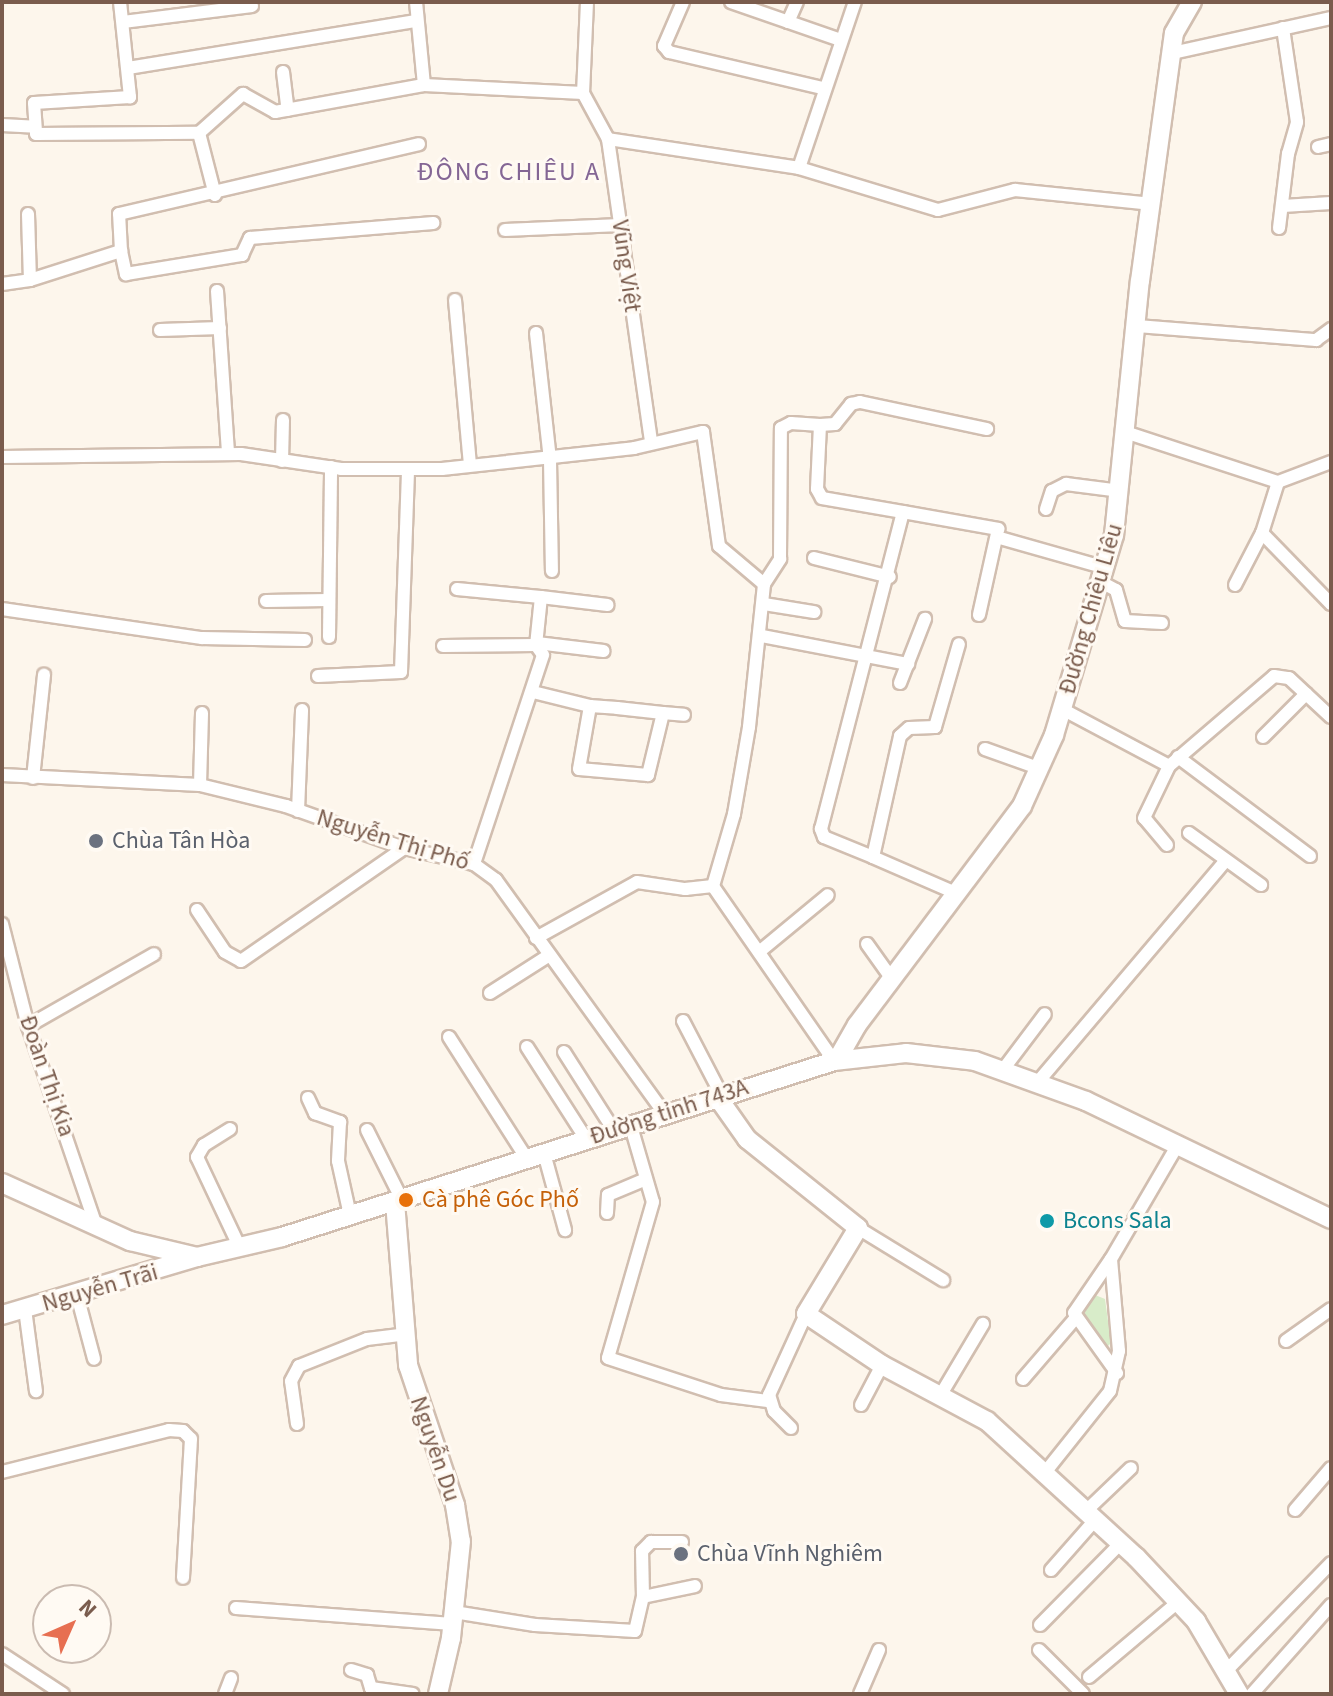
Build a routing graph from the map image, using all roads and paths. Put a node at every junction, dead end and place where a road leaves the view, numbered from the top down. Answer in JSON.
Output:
{"nodes":[{"id":1,"x":120,"y":2,"type":"edge"},
{"id":2,"x":416,"y":2,"type":"edge"},
{"id":3,"x":587,"y":2,"type":"edge"},
{"id":4,"x":683,"y":2,"type":"edge"},
{"id":5,"x":797,"y":2,"type":"edge"},
{"id":6,"x":855,"y":2,"type":"edge"},
{"id":7,"x":1192,"y":2,"type":"edge"},
{"id":8,"x":737,"y":3,"type":"edge"},
{"id":9,"x":252,"y":6,"type":"dead end"},
{"id":10,"x":1331,"y":18,"type":"edge"},
{"id":11,"x":416,"y":21,"type":"junction"},
{"id":12,"x":123,"y":22,"type":"junction"},
{"id":13,"x":788,"y":22,"type":"junction"},
{"id":14,"x":1283,"y":28,"type":"junction"},
{"id":15,"x":841,"y":40,"type":"junction"},
{"id":16,"x":1172,"y":53,"type":"junction"},
{"id":17,"x":128,"y":68,"type":"junction"},
{"id":18,"x":283,"y":72,"type":"dead end"},
{"id":19,"x":424,"y":85,"type":"junction"},
{"id":20,"x":823,"y":88,"type":"junction"},
{"id":21,"x":583,"y":93,"type":"junction"},
{"id":22,"x":288,"y":110,"type":"junction"},
{"id":23,"x":2,"y":125,"type":"edge"},
{"id":24,"x":35,"y":127,"type":"junction"},
{"id":25,"x":199,"y":133,"type":"junction"},
{"id":26,"x":608,"y":139,"type":"junction"},
{"id":27,"x":419,"y":144,"type":"dead end"},
{"id":28,"x":799,"y":168,"type":"junction"},
{"id":29,"x":215,"y":195,"type":"junction"},
{"id":30,"x":1331,"y":203,"type":"edge"},
{"id":31,"x":1152,"y":204,"type":"junction"},
{"id":32,"x":1283,"y":206,"type":"junction"},
{"id":33,"x":28,"y":214,"type":"dead end"},
{"id":34,"x":433,"y":223,"type":"dead end"},
{"id":35,"x":620,"y":225,"type":"junction"},
{"id":36,"x":1279,"y":228,"type":"dead end"},
{"id":37,"x":505,"y":230,"type":"dead end"},
{"id":38,"x":121,"y":251,"type":"junction"},
{"id":39,"x":30,"y":280,"type":"junction"},
{"id":40,"x":2,"y":284,"type":"edge"},
{"id":41,"x":217,"y":291,"type":"dead end"},
{"id":42,"x":455,"y":300,"type":"dead end"},
{"id":43,"x":1137,"y":326,"type":"junction"},
{"id":44,"x":220,"y":328,"type":"junction"},
{"id":45,"x":1331,"y":329,"type":"edge"},
{"id":46,"x":160,"y":330,"type":"dead end"},
{"id":47,"x":536,"y":333,"type":"dead end"},
{"id":48,"x":283,"y":420,"type":"dead end"},
{"id":49,"x":820,"y":425,"type":"junction"},
{"id":50,"x":987,"y":429,"type":"dead end"},
{"id":51,"x":1128,"y":433,"type":"junction"},
{"id":52,"x":651,"y":441,"type":"junction"},
{"id":53,"x":228,"y":454,"type":"junction"},
{"id":54,"x":2,"y":457,"type":"edge"},
{"id":55,"x":550,"y":460,"type":"junction"},
{"id":56,"x":282,"y":461,"type":"junction"},
{"id":57,"x":1331,"y":462,"type":"edge"},
{"id":58,"x":470,"y":464,"type":"junction"},
{"id":59,"x":331,"y":467,"type":"junction"},
{"id":60,"x":408,"y":469,"type":"junction"},
{"id":61,"x":1278,"y":482,"type":"junction"},
{"id":62,"x":1121,"y":491,"type":"junction"},
{"id":63,"x":1046,"y":509,"type":"dead end"},
{"id":64,"x":903,"y":512,"type":"junction"},
{"id":65,"x":1262,"y":533,"type":"junction"},
{"id":66,"x":1000,"y":538,"type":"junction"},
{"id":67,"x":814,"y":558,"type":"dead end"},
{"id":68,"x":552,"y":571,"type":"dead end"},
{"id":69,"x":1103,"y":575,"type":"junction"},
{"id":70,"x":890,"y":577,"type":"junction"},
{"id":71,"x":764,"y":584,"type":"junction"},
{"id":72,"x":1235,"y":585,"type":"dead end"},
{"id":73,"x":457,"y":589,"type":"dead end"},
{"id":74,"x":541,"y":597,"type":"junction"},
{"id":75,"x":328,"y":600,"type":"junction"},
{"id":76,"x":266,"y":601,"type":"dead end"},
{"id":77,"x":764,"y":604,"type":"junction"},
{"id":78,"x":1331,"y":604,"type":"edge"},
{"id":79,"x":608,"y":605,"type":"dead end"},
{"id":80,"x":2,"y":609,"type":"edge"},
{"id":81,"x":814,"y":612,"type":"dead end"},
{"id":82,"x":979,"y":615,"type":"dead end"},
{"id":83,"x":925,"y":619,"type":"dead end"},
{"id":84,"x":1162,"y":623,"type":"dead end"},
{"id":85,"x":762,"y":636,"type":"junction"},
{"id":86,"x":329,"y":637,"type":"dead end"},
{"id":87,"x":305,"y":640,"type":"dead end"},
{"id":88,"x":536,"y":644,"type":"junction"},
{"id":89,"x":959,"y":644,"type":"dead end"},
{"id":90,"x":443,"y":646,"type":"dead end"},
{"id":91,"x":604,"y":651,"type":"dead end"},
{"id":92,"x":869,"y":653,"type":"junction"},
{"id":93,"x":908,"y":664,"type":"junction"},
{"id":94,"x":44,"y":675,"type":"dead end"},
{"id":95,"x":318,"y":676,"type":"dead end"},
{"id":96,"x":900,"y":683,"type":"dead end"},
{"id":97,"x":533,"y":692,"type":"junction"},
{"id":98,"x":1306,"y":694,"type":"junction"},
{"id":99,"x":590,"y":706,"type":"junction"},
{"id":100,"x":1062,"y":709,"type":"junction"},
{"id":101,"x":302,"y":710,"type":"dead end"},
{"id":102,"x":202,"y":713,"type":"dead end"},
{"id":103,"x":663,"y":713,"type":"junction"},
{"id":104,"x":684,"y":715,"type":"dead end"},
{"id":105,"x":1331,"y":717,"type":"edge"},
{"id":106,"x":1263,"y":737,"type":"dead end"},
{"id":107,"x":985,"y":749,"type":"dead end"},
{"id":108,"x":1174,"y":762,"type":"junction"},
{"id":109,"x":1041,"y":769,"type":"junction"},
{"id":110,"x":2,"y":775,"type":"edge"},
{"id":111,"x":33,"y":778,"type":"junction"},
{"id":112,"x":200,"y":785,"type":"junction"},
{"id":113,"x":298,"y":811,"type":"junction"},
{"id":114,"x":1189,"y":833,"type":"dead end"},
{"id":115,"x":1167,"y":845,"type":"dead end"},
{"id":116,"x":404,"y":848,"type":"junction"},
{"id":117,"x":1310,"y":856,"type":"dead end"},
{"id":118,"x":873,"y":857,"type":"junction"},
{"id":119,"x":1226,"y":860,"type":"junction"},
{"id":120,"x":474,"y":864,"type":"junction"},
{"id":121,"x":1261,"y":885,"type":"dead end"},
{"id":122,"x":713,"y":886,"type":"junction"},
{"id":123,"x":958,"y":894,"type":"junction"},
{"id":124,"x":828,"y":895,"type":"dead end"},
{"id":125,"x":197,"y":910,"type":"dead end"},
{"id":126,"x":2,"y":924,"type":"edge"},
{"id":127,"x":536,"y":938,"type":"junction"},
{"id":128,"x":867,"y":944,"type":"dead end"},
{"id":129,"x":759,"y":952,"type":"junction"},
{"id":130,"x":154,"y":954,"type":"dead end"},
{"id":131,"x":548,"y":956,"type":"junction"},
{"id":132,"x":892,"y":979,"type":"junction"},
{"id":133,"x":490,"y":993,"type":"dead end"},
{"id":134,"x":1045,"y":1014,"type":"dead end"},
{"id":135,"x":683,"y":1021,"type":"dead end"},
{"id":136,"x":28,"y":1026,"type":"junction"},
{"id":137,"x":449,"y":1037,"type":"dead end"},
{"id":138,"x":527,"y":1047,"type":"dead end"},
{"id":139,"x":564,"y":1052,"type":"dead end"},
{"id":140,"x":835,"y":1060,"type":"junction"},
{"id":141,"x":1002,"y":1071,"type":"junction"},
{"id":142,"x":1037,"y":1083,"type":"junction"},
{"id":143,"x":719,"y":1094,"type":"junction"},
{"id":144,"x":308,"y":1098,"type":"dead end"},
{"id":145,"x":664,"y":1113,"type":"junction"},
{"id":146,"x":621,"y":1126,"type":"junction"},
{"id":147,"x":230,"y":1129,"type":"dead end"},
{"id":148,"x":367,"y":1130,"type":"dead end"},
{"id":149,"x":586,"y":1139,"type":"junction"},
{"id":150,"x":1177,"y":1146,"type":"junction"},
{"id":151,"x":536,"y":1156,"type":"junction"},
{"id":152,"x":646,"y":1179,"type":"junction"},
{"id":153,"x":4,"y":1186,"type":"edge"},
{"id":154,"x":398,"y":1201,"type":"junction"},
{"id":155,"x":607,"y":1213,"type":"dead end"},
{"id":156,"x":350,"y":1215,"type":"junction"},
{"id":157,"x":1331,"y":1219,"type":"edge"},
{"id":158,"x":96,"y":1227,"type":"junction"},
{"id":159,"x":858,"y":1228,"type":"junction"},
{"id":160,"x":565,"y":1230,"type":"dead end"},
{"id":161,"x":240,"y":1248,"type":"junction"},
{"id":162,"x":197,"y":1257,"type":"junction"},
{"id":163,"x":1111,"y":1259,"type":"junction"},
{"id":164,"x":943,"y":1280,"type":"dead end"},
{"id":165,"x":77,"y":1295,"type":"junction"},
{"id":166,"x":25,"y":1309,"type":"junction"},
{"id":167,"x":1331,"y":1309,"type":"edge"},
{"id":168,"x":806,"y":1314,"type":"junction"},
{"id":169,"x":2,"y":1315,"type":"edge"},
{"id":170,"x":1074,"y":1320,"type":"junction"},
{"id":171,"x":983,"y":1324,"type":"dead end"},
{"id":172,"x":408,"y":1334,"type":"junction"},
{"id":173,"x":1286,"y":1341,"type":"dead end"},
{"id":174,"x":94,"y":1359,"type":"dead end"},
{"id":175,"x":882,"y":1365,"type":"junction"},
{"id":176,"x":1117,"y":1373,"type":"junction"},
{"id":177,"x":1023,"y":1379,"type":"dead end"},
{"id":178,"x":36,"y":1391,"type":"dead end"},
{"id":179,"x":940,"y":1396,"type":"junction"},
{"id":180,"x":768,"y":1401,"type":"junction"},
{"id":181,"x":861,"y":1405,"type":"dead end"},
{"id":182,"x":297,"y":1424,"type":"dead end"},
{"id":183,"x":791,"y":1428,"type":"dead end"},
{"id":184,"x":1131,"y":1468,"type":"dead end"},
{"id":185,"x":1331,"y":1468,"type":"edge"},
{"id":186,"x":2,"y":1472,"type":"edge"},
{"id":187,"x":1043,"y":1475,"type":"junction"},
{"id":188,"x":1295,"y":1510,"type":"dead end"},
{"id":189,"x":1091,"y":1515,"type":"junction"},
{"id":190,"x":682,"y":1542,"type":"dead end"},
{"id":191,"x":1121,"y":1543,"type":"junction"},
{"id":192,"x":1331,"y":1563,"type":"edge"},
{"id":193,"x":1051,"y":1570,"type":"dead end"},
{"id":194,"x":183,"y":1578,"type":"dead end"},
{"id":195,"x":695,"y":1586,"type":"dead end"},
{"id":196,"x":643,"y":1597,"type":"junction"},
{"id":197,"x":1178,"y":1602,"type":"junction"},
{"id":198,"x":1331,"y":1605,"type":"edge"},
{"id":199,"x":236,"y":1608,"type":"dead end"},
{"id":200,"x":453,"y":1618,"type":"junction"},
{"id":201,"x":1040,"y":1625,"type":"dead end"},
{"id":202,"x":879,"y":1650,"type":"dead end"},
{"id":203,"x":1039,"y":1650,"type":"dead end"},
{"id":204,"x":2,"y":1654,"type":"edge"},
{"id":205,"x":1228,"y":1669,"type":"junction"},
{"id":206,"x":351,"y":1670,"type":"dead end"},
{"id":207,"x":1089,"y":1677,"type":"dead end"},
{"id":208,"x":231,"y":1678,"type":"dead end"},
{"id":209,"x":63,"y":1694,"type":"edge"},
{"id":210,"x":225,"y":1694,"type":"edge"},
{"id":211,"x":413,"y":1694,"type":"edge"},
{"id":212,"x":438,"y":1694,"type":"edge"},
{"id":213,"x":860,"y":1694,"type":"edge"},
{"id":214,"x":1083,"y":1694,"type":"edge"},
{"id":215,"x":1239,"y":1694,"type":"edge"},
{"id":216,"x":1252,"y":1694,"type":"edge"}],
"edges":[{"from":1,"to":12,"type":"street"},
{"from":2,"to":11,"type":"street"},
{"from":3,"to":21,"type":"street","name":"Vũng Việt"},
{"from":4,"to":20,"type":"street"},
{"from":5,"to":13,"type":"street"},
{"from":6,"to":15,"type":"street"},
{"from":7,"to":16,"type":"street","name":"Đường Chiêu Liêu"},
{"from":8,"to":13,"type":"street"},
{"from":9,"to":12,"type":"street"},
{"from":10,"to":14,"type":"street"},
{"from":11,"to":17,"type":"street"},
{"from":11,"to":19,"type":"street"},
{"from":12,"to":17,"type":"street"},
{"from":13,"to":15,"type":"street"},
{"from":14,"to":16,"type":"street"},
{"from":14,"to":32,"type":"street"},
{"from":15,"to":20,"type":"street"},
{"from":16,"to":31,"type":"street","name":"Đường Chiêu Liêu"},
{"from":17,"to":24,"type":"street"},
{"from":18,"to":22,"type":"street"},
{"from":19,"to":21,"type":"street"},
{"from":19,"to":22,"type":"street"},
{"from":20,"to":28,"type":"street"},
{"from":21,"to":26,"type":"street","name":"Vũng Việt"},
{"from":22,"to":25,"type":"street"},
{"from":23,"to":24,"type":"street"},
{"from":24,"to":25,"type":"street"},
{"from":25,"to":29,"type":"street"},
{"from":26,"to":28,"type":"street"},
{"from":26,"to":35,"type":"street","name":"Vũng Việt"},
{"from":27,"to":29,"type":"street"},
{"from":28,"to":31,"type":"street"},
{"from":29,"to":38,"type":"street"},
{"from":30,"to":32,"type":"street"},
{"from":31,"to":43,"type":"street","name":"Đường Chiêu Liêu"},
{"from":32,"to":36,"type":"street"},
{"from":33,"to":39,"type":"street"},
{"from":34,"to":38,"type":"street"},
{"from":35,"to":37,"type":"street"},
{"from":35,"to":52,"type":"street","name":"Vũng Việt"},
{"from":38,"to":39,"type":"street"},
{"from":39,"to":40,"type":"street"},
{"from":41,"to":44,"type":"street"},
{"from":42,"to":58,"type":"street"},
{"from":43,"to":45,"type":"street"},
{"from":43,"to":51,"type":"street","name":"Đường Chiêu Liêu"},
{"from":44,"to":46,"type":"street"},
{"from":44,"to":53,"type":"street"},
{"from":47,"to":55,"type":"street"},
{"from":48,"to":56,"type":"street"},
{"from":49,"to":50,"type":"street"},
{"from":49,"to":64,"type":"street"},
{"from":49,"to":71,"type":"street"},
{"from":51,"to":61,"type":"street"},
{"from":51,"to":62,"type":"street","name":"Đường Chiêu Liêu"},
{"from":52,"to":55,"type":"street"},
{"from":52,"to":71,"type":"street"},
{"from":53,"to":54,"type":"street"},
{"from":53,"to":56,"type":"street"},
{"from":55,"to":58,"type":"street"},
{"from":55,"to":68,"type":"street"},
{"from":56,"to":59,"type":"street"},
{"from":57,"to":61,"type":"street"},
{"from":58,"to":60,"type":"street"},
{"from":59,"to":60,"type":"street"},
{"from":59,"to":75,"type":"street"},
{"from":60,"to":95,"type":"street"},
{"from":61,"to":65,"type":"street"},
{"from":62,"to":63,"type":"street"},
{"from":62,"to":69,"type":"street","name":"Đường Chiêu Liêu"},
{"from":64,"to":66,"type":"street"},
{"from":64,"to":70,"type":"street"},
{"from":65,"to":72,"type":"street"},
{"from":65,"to":78,"type":"street"},
{"from":66,"to":69,"type":"street"},
{"from":66,"to":82,"type":"street"},
{"from":67,"to":70,"type":"street"},
{"from":69,"to":84,"type":"street"},
{"from":69,"to":100,"type":"street","name":"Đường Chiêu Liêu"},
{"from":70,"to":92,"type":"street"},
{"from":71,"to":77,"type":"street"},
{"from":73,"to":74,"type":"street"},
{"from":74,"to":79,"type":"street"},
{"from":74,"to":88,"type":"street"},
{"from":75,"to":76,"type":"street"},
{"from":75,"to":86,"type":"street"},
{"from":77,"to":81,"type":"street"},
{"from":77,"to":85,"type":"street"},
{"from":80,"to":87,"type":"street"},
{"from":83,"to":93,"type":"street"},
{"from":85,"to":92,"type":"street"},
{"from":85,"to":122,"type":"street"},
{"from":88,"to":90,"type":"street"},
{"from":88,"to":91,"type":"street"},
{"from":88,"to":97,"type":"street"},
{"from":89,"to":118,"type":"street"},
{"from":92,"to":93,"type":"street"},
{"from":92,"to":118,"type":"street"},
{"from":93,"to":96,"type":"street"},
{"from":94,"to":111,"type":"street"},
{"from":97,"to":99,"type":"street"},
{"from":97,"to":120,"type":"street"},
{"from":98,"to":105,"type":"street"},
{"from":98,"to":106,"type":"street"},
{"from":98,"to":108,"type":"street"},
{"from":99,"to":103,"type":"street"},
{"from":99,"to":103,"type":"street"},
{"from":100,"to":108,"type":"street"},
{"from":100,"to":109,"type":"street","name":"Đường Chiêu Liêu"},
{"from":101,"to":113,"type":"street"},
{"from":102,"to":112,"type":"street"},
{"from":103,"to":104,"type":"street"},
{"from":107,"to":109,"type":"street"},
{"from":108,"to":115,"type":"street"},
{"from":108,"to":117,"type":"street"},
{"from":109,"to":123,"type":"street","name":"Đường Chiêu Liêu"},
{"from":110,"to":111,"type":"street","name":"Nguyễn Thị Phố"},
{"from":111,"to":112,"type":"street","name":"Nguyễn Thị Phố"},
{"from":112,"to":113,"type":"street","name":"Nguyễn Thị Phố"},
{"from":113,"to":116,"type":"street","name":"Nguyễn Thị Phố"},
{"from":114,"to":119,"type":"street"},
{"from":116,"to":120,"type":"street","name":"Nguyễn Thị Phố"},
{"from":116,"to":125,"type":"street"},
{"from":118,"to":123,"type":"street"},
{"from":119,"to":121,"type":"street"},
{"from":119,"to":142,"type":"street"},
{"from":120,"to":127,"type":"street","name":"Nguyễn Thị Phố"},
{"from":122,"to":127,"type":"street"},
{"from":122,"to":129,"type":"street"},
{"from":123,"to":132,"type":"street","name":"Đường Chiêu Liêu"},
{"from":124,"to":129,"type":"street"},
{"from":126,"to":136,"type":"street","name":"Đoàn Thị Kia"},
{"from":127,"to":131,"type":"street","name":"Nguyễn Thị Phố"},
{"from":128,"to":132,"type":"street"},
{"from":129,"to":140,"type":"street"},
{"from":130,"to":136,"type":"street"},
{"from":131,"to":133,"type":"street"},
{"from":131,"to":145,"type":"street","name":"Nguyễn Thị Phố"},
{"from":132,"to":140,"type":"street","name":"Đường Chiêu Liêu"},
{"from":134,"to":141,"type":"street"},
{"from":135,"to":143,"type":"street"},
{"from":136,"to":158,"type":"street","name":"Đoàn Thị Kia"},
{"from":137,"to":151,"type":"street"},
{"from":138,"to":149,"type":"street"},
{"from":139,"to":146,"type":"street"},
{"from":140,"to":141,"type":"street","name":"Đường tỉnh 743A"},
{"from":140,"to":143,"type":"street","name":"Đường tỉnh 743A"},
{"from":141,"to":142,"type":"street","name":"Đường tỉnh 743A"},
{"from":142,"to":150,"type":"street","name":"Đường tỉnh 743A"},
{"from":143,"to":145,"type":"street","name":"Đường tỉnh 743A"},
{"from":143,"to":159,"type":"street"},
{"from":144,"to":156,"type":"street"},
{"from":145,"to":146,"type":"street","name":"Đường tỉnh 743A"},
{"from":146,"to":149,"type":"street","name":"Đường tỉnh 743A"},
{"from":146,"to":152,"type":"street"},
{"from":147,"to":161,"type":"street"},
{"from":148,"to":154,"type":"street","name":"Nguyễn Du"},
{"from":149,"to":151,"type":"street","name":"Đường tỉnh 743A"},
{"from":150,"to":157,"type":"street","name":"Đường tỉnh 743A"},
{"from":150,"to":163,"type":"street"},
{"from":151,"to":154,"type":"street","name":"Đường tỉnh 743A"},
{"from":151,"to":160,"type":"street"},
{"from":152,"to":155,"type":"street"},
{"from":152,"to":180,"type":"street"},
{"from":153,"to":158,"type":"street","name":"Đường tỉnh 743A"},
{"from":154,"to":156,"type":"street","name":"Đường tỉnh 743A"},
{"from":154,"to":172,"type":"street","name":"Nguyễn Du"},
{"from":156,"to":161,"type":"street","name":"Đường tỉnh 743A"},
{"from":158,"to":162,"type":"street","name":"Đường tỉnh 743A"},
{"from":159,"to":164,"type":"street"},
{"from":159,"to":168,"type":"street"},
{"from":161,"to":162,"type":"street","name":"Đường tỉnh 743A"},
{"from":162,"to":165,"type":"street","name":"Nguyễn Trãi"},
{"from":163,"to":170,"type":"street"},
{"from":163,"to":176,"type":"street"},
{"from":165,"to":166,"type":"street","name":"Nguyễn Trãi"},
{"from":165,"to":174,"type":"street"},
{"from":166,"to":169,"type":"street","name":"Nguyễn Trãi"},
{"from":166,"to":178,"type":"street"},
{"from":167,"to":173,"type":"street"},
{"from":168,"to":175,"type":"street"},
{"from":168,"to":180,"type":"street"},
{"from":170,"to":176,"type":"street"},
{"from":170,"to":177,"type":"street"},
{"from":171,"to":179,"type":"street"},
{"from":172,"to":182,"type":"street"},
{"from":172,"to":200,"type":"street","name":"Nguyễn Du"},
{"from":175,"to":179,"type":"street"},
{"from":175,"to":181,"type":"street"},
{"from":176,"to":187,"type":"street"},
{"from":179,"to":187,"type":"street"},
{"from":180,"to":183,"type":"street"},
{"from":184,"to":189,"type":"street"},
{"from":185,"to":188,"type":"street"},
{"from":186,"to":194,"type":"street"},
{"from":187,"to":189,"type":"street"},
{"from":189,"to":191,"type":"street"},
{"from":189,"to":193,"type":"street"},
{"from":190,"to":196,"type":"street"},
{"from":191,"to":197,"type":"street"},
{"from":191,"to":201,"type":"street"},
{"from":192,"to":205,"type":"street"},
{"from":195,"to":196,"type":"street"},
{"from":196,"to":200,"type":"street"},
{"from":197,"to":205,"type":"street"},
{"from":197,"to":207,"type":"street"},
{"from":198,"to":216,"type":"street"},
{"from":199,"to":200,"type":"street"},
{"from":200,"to":212,"type":"street","name":"Nguyễn Du"},
{"from":202,"to":213,"type":"street"},
{"from":203,"to":214,"type":"street"},
{"from":204,"to":209,"type":"street"},
{"from":205,"to":215,"type":"street"},
{"from":206,"to":211,"type":"street"},
{"from":208,"to":210,"type":"street"}]}
